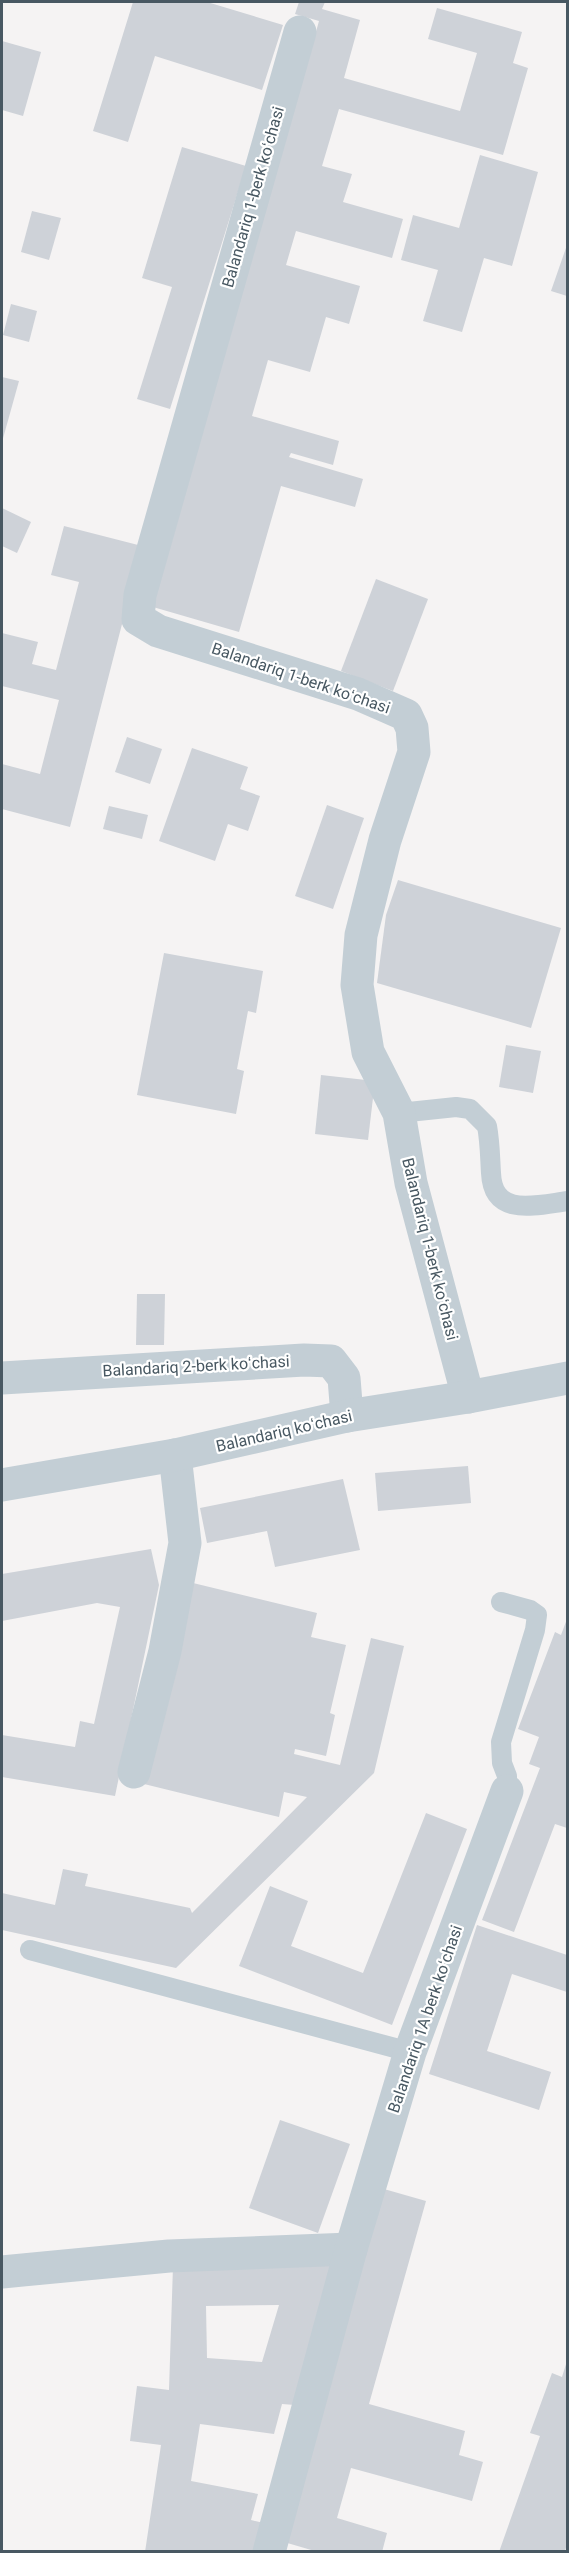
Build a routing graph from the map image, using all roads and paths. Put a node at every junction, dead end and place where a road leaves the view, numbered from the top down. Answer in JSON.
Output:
{"nodes":[{"id":1,"x":300,"y":32,"type":"dead end"},
{"id":2,"x":399,"y":1113,"type":"junction"},
{"id":3,"x":567,"y":1201,"type":"edge"},
{"id":4,"x":2,"y":1378,"type":"edge"},
{"id":5,"x":567,"y":1378,"type":"edge"},
{"id":6,"x":468,"y":1397,"type":"junction"},
{"id":7,"x":346,"y":1416,"type":"junction"},
{"id":8,"x":175,"y":1455,"type":"junction"},
{"id":9,"x":2,"y":1485,"type":"edge"},
{"id":10,"x":501,"y":1602,"type":"dead end"},
{"id":11,"x":134,"y":1772,"type":"dead end"},
{"id":12,"x":507,"y":1791,"type":"joint"},
{"id":13,"x":30,"y":1950,"type":"dead end"},
{"id":14,"x":410,"y":2052,"type":"junction"},
{"id":15,"x":351,"y":2249,"type":"junction"},
{"id":16,"x":2,"y":2272,"type":"edge"},
{"id":17,"x":269,"y":2552,"type":"edge"}],
"edges":[{"from":1,"to":2,"type":"street","name":"Balandariq 1-berk koʻchasi"},
{"from":2,"to":3,"type":"lane"},
{"from":2,"to":6,"type":"street","name":"Balandariq 1-berk koʻchasi"},
{"from":4,"to":7,"type":"street","name":"Balandariq 2-berk koʻchasi"},
{"from":5,"to":6,"type":"street","name":"Balandariq koʻchasi"},
{"from":6,"to":7,"type":"street","name":"Balandariq koʻchasi"},
{"from":7,"to":8,"type":"street","name":"Balandariq koʻchasi"},
{"from":8,"to":9,"type":"street","name":"Balandariq koʻchasi"},
{"from":8,"to":11,"type":"street"},
{"from":10,"to":12,"type":"lane"},
{"from":12,"to":14,"type":"street","name":"Balandariq 1A berk koʻchasi"},
{"from":13,"to":14,"type":"lane"},
{"from":14,"to":15,"type":"street","name":"Balandariq 1A berk koʻchasi"},
{"from":15,"to":16,"type":"street"},
{"from":15,"to":17,"type":"street","name":"Balandariq 1A berk koʻchasi"}]}
